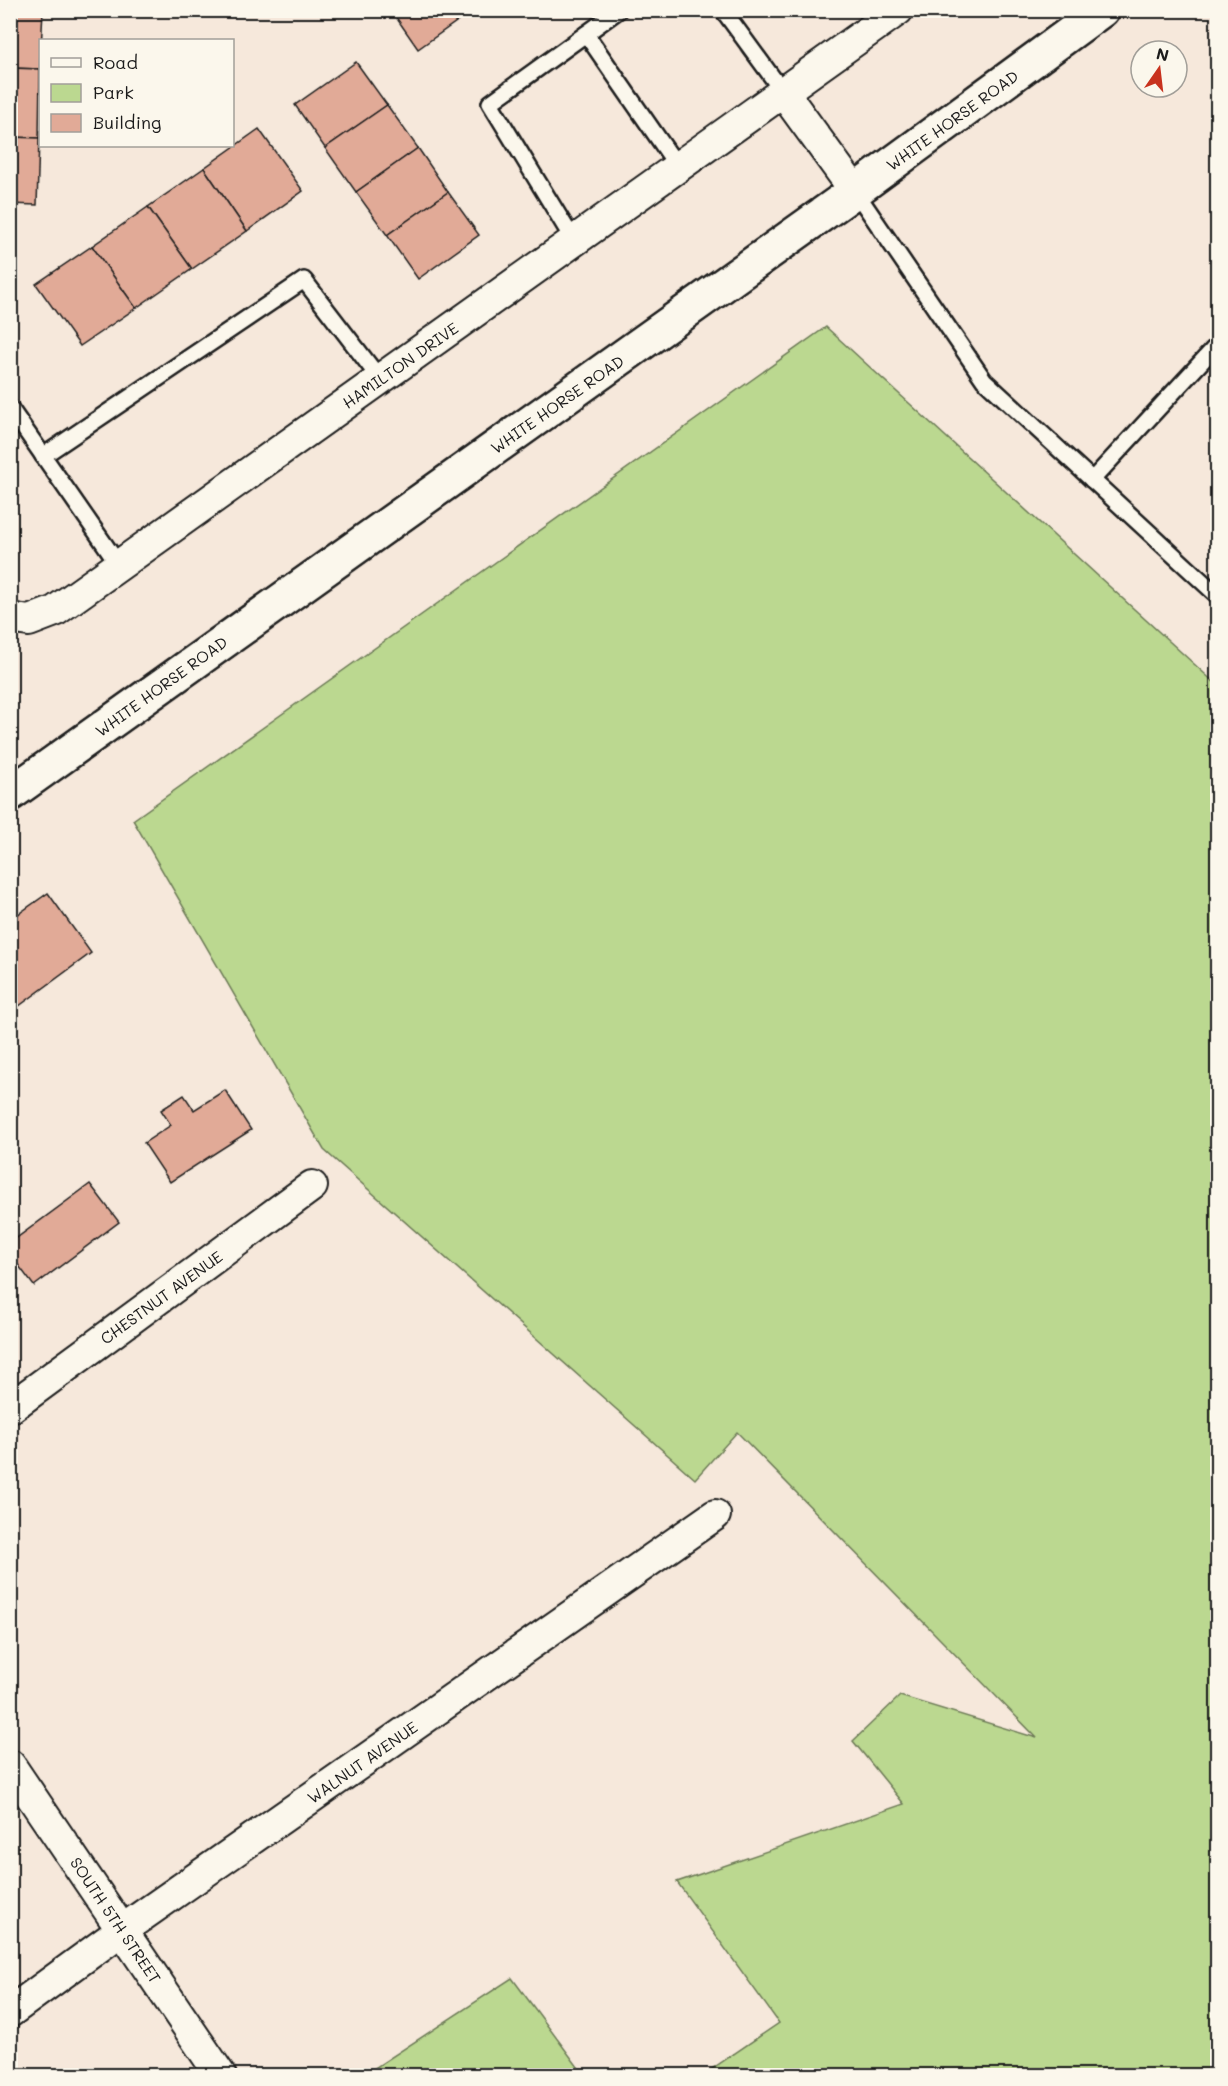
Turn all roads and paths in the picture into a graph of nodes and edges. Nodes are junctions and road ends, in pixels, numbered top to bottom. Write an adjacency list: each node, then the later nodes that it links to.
1 (620, 10): 5 (lane)
2 (723, 10): 6 (lane)
3 (898, 10): 6 (street, HAMILTON DRIVE)
4 (1102, 10): 8 (main road, WHITE HORSE ROAD)
5 (586, 34): 7 (lane); 9 (lane)
6 (783, 92): 7 (street, HAMILTON DRIVE); 8 (street)
7 (678, 167): 9 (street, HAMILTON DRIVE)
8 (855, 191): 14 (lane); 18 (main road, WHITE HORSE ROAD)
9 (574, 241): 11 (street, HAMILTON DRIVE)
10 (1218, 344): 14 (lane)
11 (380, 379): 13 (lane); 15 (street, HAMILTON DRIVE)
12 (10, 408): 13 (lane)
13 (44, 456): 15 (lane)
14 (1092, 480): 16 (lane)
15 (119, 565): 17 (street, HAMILTON DRIVE)
16 (1218, 596)
17 (10, 618)
18 (10, 794)
19 (312, 1186): 20 (street, CHESTNUT AVENUE)
20 (10, 1408)
21 (715, 1515): 23 (street, WALNUT AVENUE)
22 (10, 1765): 23 (street, SOUTH 5TH STREET)
23 (122, 1930): 24 (street, WALNUT AVENUE); 25 (street, SOUTH 5TH STREET)
24 (10, 2012)
25 (221, 2076)

